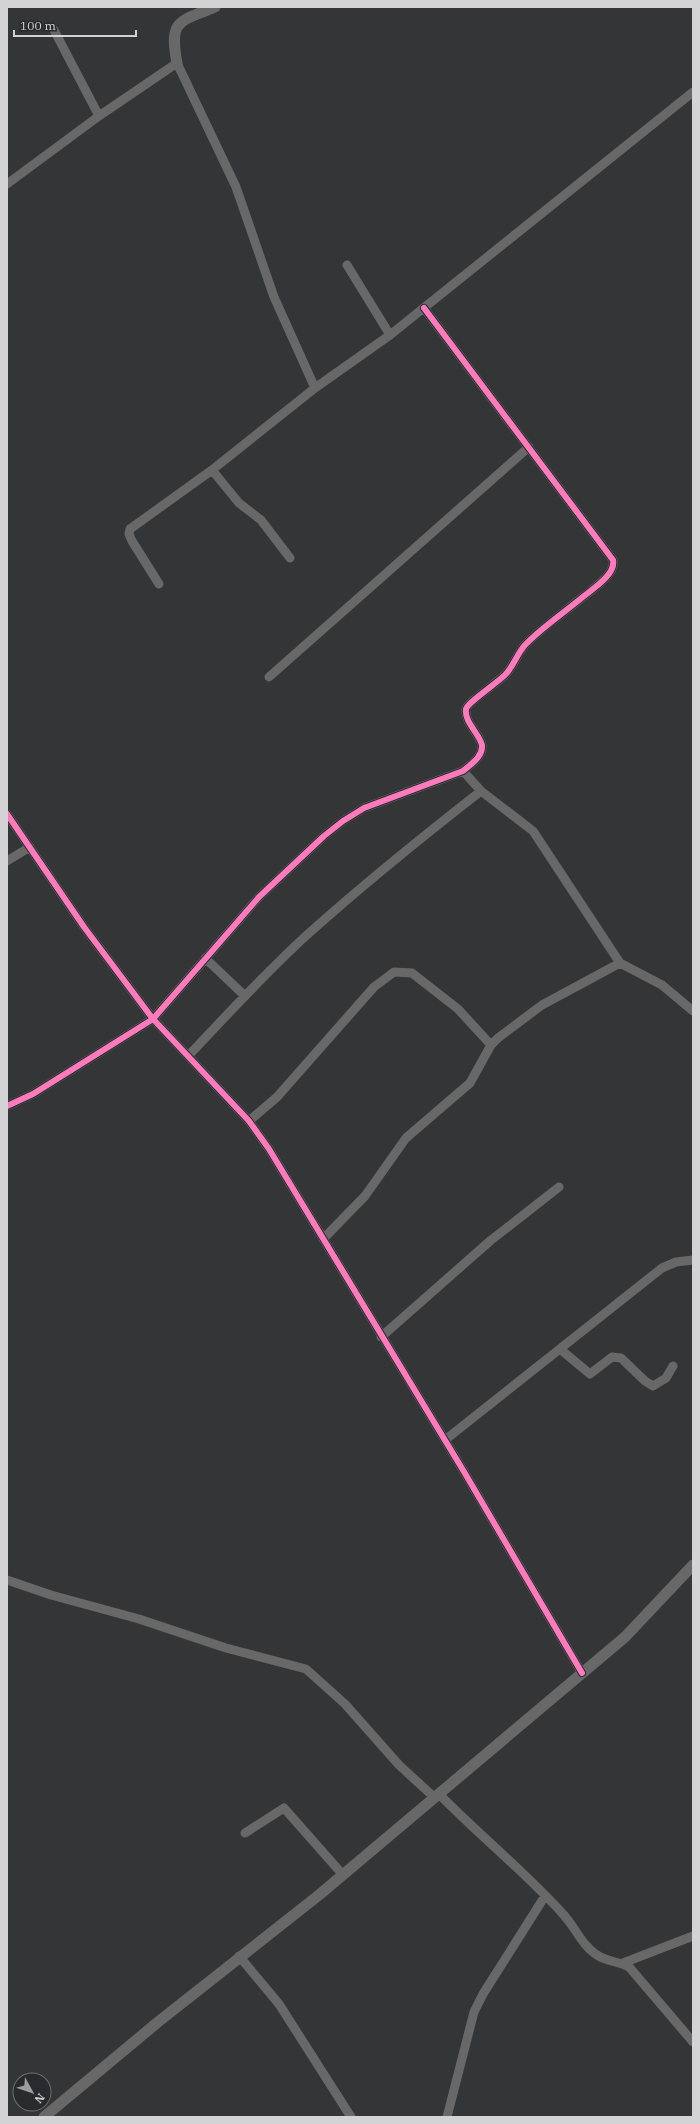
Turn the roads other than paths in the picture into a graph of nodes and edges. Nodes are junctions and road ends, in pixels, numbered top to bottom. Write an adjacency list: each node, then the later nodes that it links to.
1 (215, 7): 3 (street)
2 (54, 30): 5 (street)
3 (177, 63): 5 (street); 10 (street)
4 (693, 92): 8 (street)
5 (99, 116): 6 (street)
6 (7, 184)
7 (347, 265): 9 (street)
8 (424, 308): 9 (street); 11 (street)
9 (390, 335): 10 (street)
10 (315, 388): 12 (street)
11 (529, 447): 15 (street); 16 (street)
12 (212, 470): 13 (street); 14 (street)
13 (290, 558)
14 (158, 584)
15 (269, 677)
16 (462, 771): 17 (street); 21 (street)
17 (481, 791): 22 (street); 23 (street)
18 (7, 814): 19 (street)
19 (30, 847): 20 (street); 25 (street)
20 (7, 861)
21 (205, 958): 23 (street); 25 (street)
22 (620, 963): 24 (street); 26 (street)
23 (244, 996): 27 (street)
24 (693, 1011)
25 (153, 1019): 27 (street); 28 (street)
26 (491, 1045): 29 (street); 31 (street)
27 (189, 1055): 29 (street)
28 (7, 1106)
29 (249, 1121): 31 (street)
30 (559, 1187): 33 (street)
31 (323, 1239): 33 (street)
32 (693, 1260): 34 (street)
33 (381, 1337): 36 (street)
34 (560, 1349): 35 (street); 36 (street)
35 (673, 1366)
36 (445, 1440): 39 (street)
37 (693, 1565): 39 (street)
38 (7, 1580): 40 (street)
39 (582, 1673): 40 (street)
40 (437, 1796): 42 (street); 43 (street)
41 (245, 1833): 42 (street)
42 (343, 1875): 45 (street)
43 (546, 1896): 46 (street); 50 (street)
44 (693, 1936): 46 (street)
45 (239, 1956): 48 (street); 49 (street)
46 (623, 1963): 47 (street)
47 (693, 2042)
48 (44, 2117)
49 (351, 2117)
50 (447, 2117)

